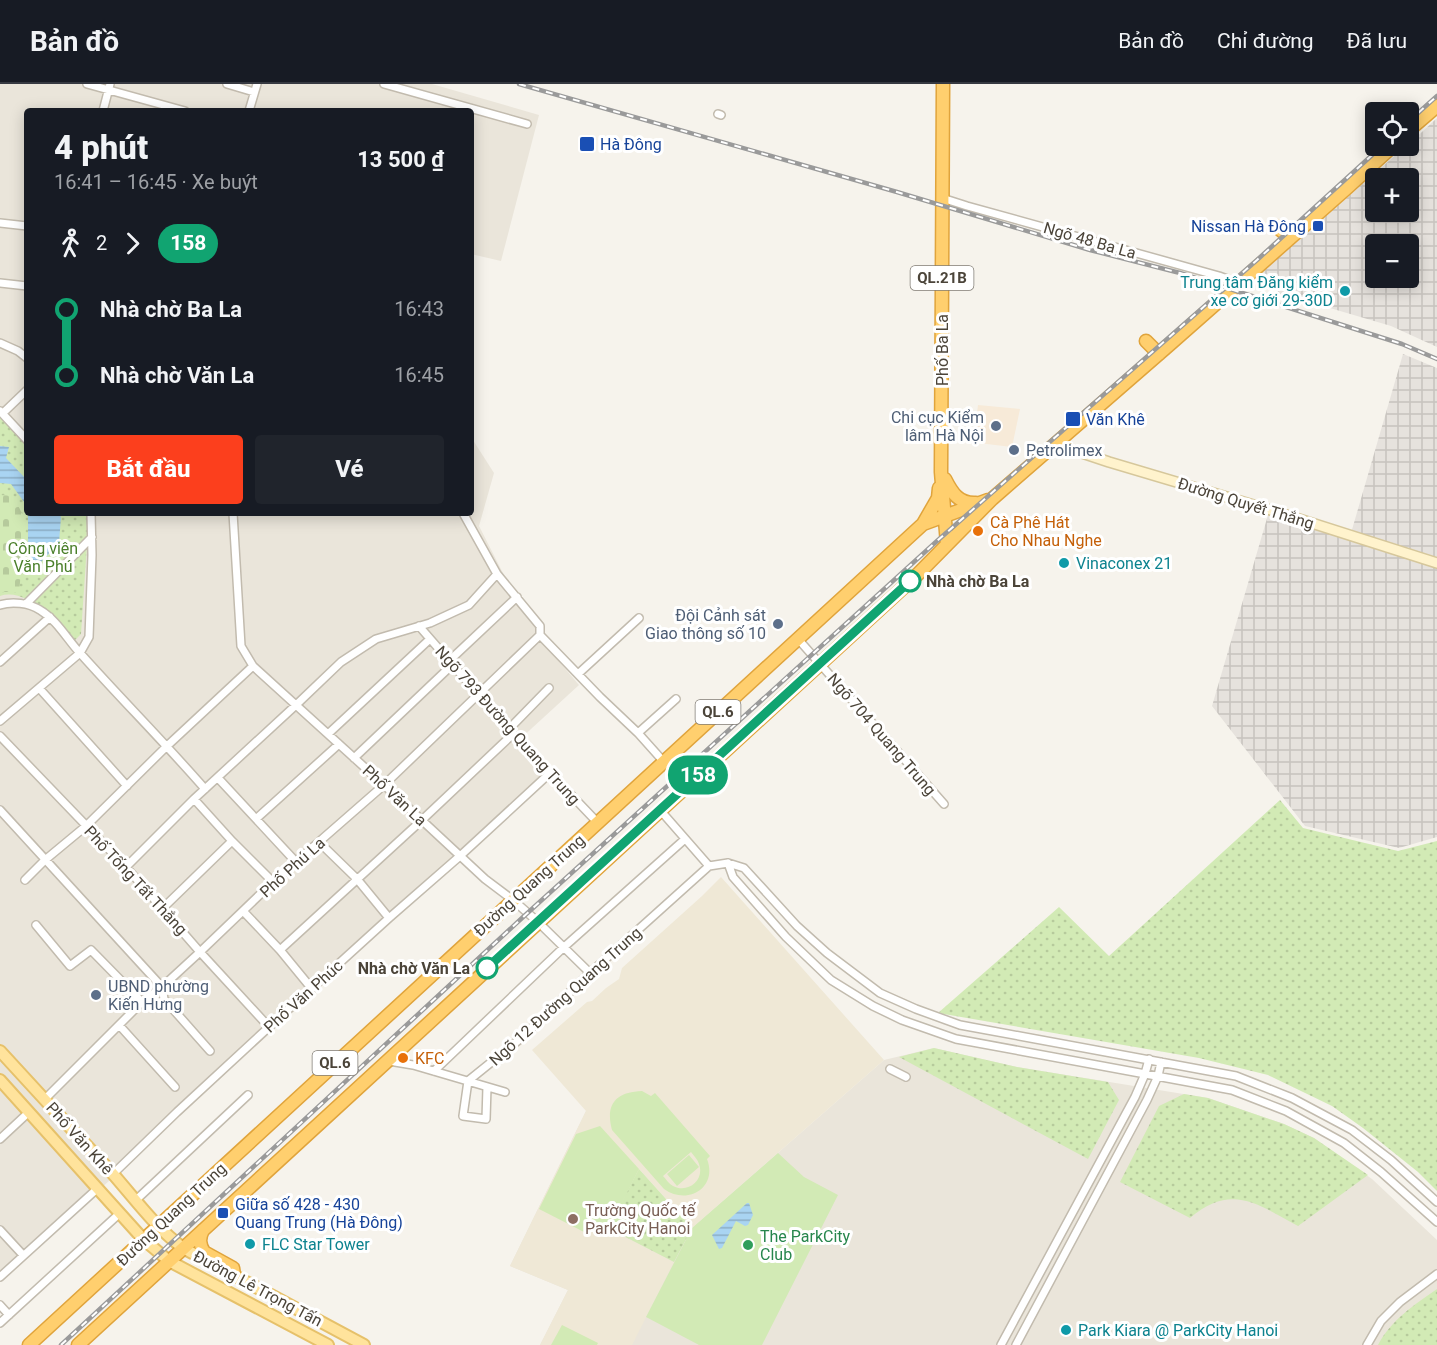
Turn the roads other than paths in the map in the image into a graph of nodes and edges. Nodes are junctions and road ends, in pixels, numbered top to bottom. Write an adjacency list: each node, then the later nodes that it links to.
1 (87, 84): 5 (street)
2 (226, 84): 6 (street)
3 (384, 84): 13 (street)
4 (943, 84): 18 (highway, Phố Ba La / QL.21B)
5 (109, 87): 7 (street); 9 (street)
6 (255, 88): 12 (street)
7 (155, 103): 10 (street); 11 (street)
8 (1437, 106): 15 (highway)
9 (104, 108)
10 (154, 108)
11 (174, 108)
12 (250, 108)
13 (470, 108)
14 (474, 109): 16 (street)
15 (1419, 122)
16 (527, 124)
17 (1382, 156): 22 (highway, Đường Quang Trung / QL.6)
18 (942, 198): 24 (street, Ngõ 48 Ba La); 36 (highway, Phố Ba La / QL.21B)
19 (0, 223): 20 (street)
20 (24, 226)
21 (1276, 226): 22 (highway)
22 (1290, 238): 24 (highway, Đường Quang Trung / QL.6)
23 (0, 283): 25 (street)
24 (1238, 283): 28 (highway, Đường Quang Trung / QL.6)
25 (24, 286)
26 (1146, 341): 28 (highway)
27 (0, 343): 29 (street)
28 (1159, 354): 33 (highway, Đường Quang Trung / QL.6)
29 (24, 356)
30 (24, 393): 31 (street)
31 (1, 412): 32 (street)
32 (24, 437)
33 (1055, 444): 35 (highway, Đường Quang Trung / QL.6); 45 (street, Đường Quyết Thắng)
34 (1025, 452): 35 (highway)
35 (1034, 462): 37 (highway, Đường Quang Trung / QL.6)
36 (941, 472): 37 (highway); 41 (highway, Phố Ba La / QL.21B); 42 (highway)
37 (992, 499): 41 (highway, Đường Quang Trung / QL.6); 44 (highway, Đường Quang Trung / QL.6)
38 (91, 516): 43 (street)
39 (233, 516): 60 (street, Phố Văn La)
40 (465, 516): 46 (street)
41 (945, 516): 42 (highway, Đường Quang Trung / QL.6); 44 (highway, Phố Ba La / QL.21B)
42 (923, 524): 55 (highway, Đường Quang Trung / QL.6)
43 (92, 537): 48 (street); 56 (street)
44 (947, 544): 59 (highway, Đường Quang Trung / QL.6)
45 (1437, 563)
46 (497, 574): 47 (street); 52 (street)
47 (517, 597): 53 (street); 58 (street)
48 (26, 604): 49 (street); 50 (street)
49 (0, 605)
50 (50, 616): 56 (street); 57 (street)
51 (639, 618): 61 (street)
52 (418, 626): 54 (street, Ngõ 793 Đường Quang Trung); 66 (street)
53 (540, 635): 61 (street); 64 (street, Phố Phú La)
54 (430, 639): 58 (street, Ngõ 793 Đường Quang Trung); 70 (street)
55 (798, 639): 59 (street, Ngõ 704 Quang Trung); 75 (highway, Đường Quang Trung / QL.6)
56 (80, 653): 62 (street); 73 (street)
57 (0, 662)
58 (450, 663): 64 (street, Ngõ 793 Đường Quang Trung); 74 (street)
59 (820, 663): 82 (street, Ngõ 704 Quang Trung); 84 (highway, Đường Quang Trung / QL.6)
60 (253, 666): 66 (street, Phố Văn La); 73 (street)
61 (578, 674): 69 (street)
62 (39, 688): 67 (street); 79 (street)
63 (549, 688): 68 (street)
64 (478, 695): 68 (street, Ngõ 793 Đường Quang Trung); 78 (street, Phố Phú La)
65 (676, 699): 69 (street)
66 (296, 705): 70 (street, Phố Văn La); 77 (street)
67 (0, 721)
68 (511, 732): 76 (street, Ngõ 793 Đường Quang Trung); 86 (street)
69 (638, 733): 75 (street)
70 (328, 734): 72 (street, Phố Văn La)
71 (0, 736): 88 (street, Phố Tống Tất Thắng)
72 (339, 744): 74 (street, Phố Văn La); 85 (street)
73 (167, 746): 79 (street); 80 (street)
74 (354, 758): 78 (street, Phố Văn La)
75 (664, 762): 87 (highway, Đường Quang Trung / QL.6)
76 (550, 773): 87 (street, Ngõ 793 Đường Quang Trung); 92 (street, Phố Văn Phúc)
77 (218, 778): 80 (street); 85 (street)
78 (384, 785): 86 (street, Phố Văn La); 91 (street, Phố Phú La)
79 (127, 786): 88 (street)
80 (205, 789): 81 (street)
81 (194, 799): 90 (street); 97 (street)
82 (944, 804)
83 (0, 810): 93 (street)
84 (660, 810): 89 (street); 105 (highway, Đường Quang Trung / QL.6)
85 (256, 819): 94 (street)
86 (422, 820): 92 (street, Phố Văn La); 98 (street)
87 (598, 823): 101 (highway, Đường Quang Trung / QL.6)
88 (86, 826): 93 (street); 97 (street, Phố Tống Tất Thắng)
89 (685, 839): 96 (street); 107 (street)
90 (232, 841): 100 (street); 102 (street)
91 (319, 842): 94 (street, Phố Phú La); 98 (street)
92 (460, 856): 101 (street, Phố Văn La); 104 (street, Phố Văn Phúc)
93 (45, 860): 99 (street); 111 (street)
94 (296, 862): 100 (street, Phố Phú La)
95 (728, 863): 96 (street); 118 (street); 123 (street)
96 (709, 866): 110 (street, Ngõ 12 Đường Quang Trung)
97 (126, 867): 102 (street, Phố Tống Tất Thắng)
98 (357, 879): 104 (street); 108 (street)
99 (24, 880)
100 (273, 882): 103 (street, Phố Phú La)
101 (513, 900): 105 (street, Phố Văn La); 141 (highway, Đường Quang Trung / QL.6)
102 (163, 908): 109 (street, Phố Tống Tất Thắng)
103 (243, 912): 108 (street); 109 (street, Phố Phú La)
104 (389, 918): 112 (street, Phố Văn Phúc)
105 (538, 922): 107 (street, Phố Văn La); 119 (highway, Đường Quang Trung / QL.6)
106 (36, 925): 113 (street)
107 (563, 948): 110 (street, Phố Văn La); 122 (street)
108 (280, 950): 112 (street)
109 (200, 952): 111 (street, Phố Phú La); 115 (street, Phố Tống Tất Thắng)
110 (590, 973): 127 (street, Ngõ 12 Đường Quang Trung)
111 (162, 987): 113 (street, Phố Phú La); 117 (street)
112 (312, 989): 115 (street, Phố Văn Phúc)
113 (142, 1002): 114 (street, Phố Phú La)
114 (119, 1025): 129 (street); 132 (street, Phố Phú La)
115 (269, 1027): 135 (street, Phố Văn Phúc)
116 (0, 1051): 132 (main road, Phố Văn Khê)
117 (210, 1051)
118 (1149, 1059): 120 (street); 123 (street)
119 (387, 1060): 122 (street); 142 (highway, Đường Quang Trung / QL.6)
120 (1161, 1062): 124 (street); 138 (street)
121 (890, 1069): 125 (street)
122 (434, 1071): 127 (street)
123 (1145, 1074): 124 (street); 159 (street)
124 (1158, 1076): 140 (street); 160 (street)
125 (906, 1077)
126 (0, 1080): 133 (main road, Phố Văn Khê)
127 (468, 1081): 128 (street); 128 (street)
128 (487, 1087): 130 (street)
129 (175, 1088)
130 (505, 1092)
131 (248, 1095): 137 (street)
132 (45, 1099): 135 (main road, Phố Văn Khê)
133 (29, 1112): 134 (street); 136 (main road, Phố Văn Khê)
134 (0, 1139)
135 (113, 1174): 137 (main road, Phố Văn Khê)
136 (98, 1188): 139 (main road, Phố Văn Khê); 146 (street)
137 (136, 1200): 141 (main road, Phố Văn Khê)
138 (1437, 1202)
139 (120, 1213): 144 (main road, Phố Văn Khê); 153 (street)
140 (1437, 1222)
141 (155, 1223): 144 (highway, Đường Quang Trung / QL.6); 145 (main road, Đường Lê Trọng Tấn)
142 (204, 1228): 145 (highway, Đường Quang Trung / QL.6); 150 (highway)
143 (0, 1230): 146 (street)
144 (140, 1236): 147 (main road, Đường Lê Trọng Tấn); 155 (highway, Đường Quang Trung / QL.6)
145 (188, 1250): 147 (highway, Đường Quang Trung / QL.6); 148 (main road); 150 (main road, Đường Lê Trọng Tấn)
146 (23, 1255): 151 (street)
147 (169, 1261): 148 (main road, Đường Lê Trọng Tấn); 156 (highway, Đường Quang Trung / QL.6)
148 (183, 1268): 157 (main road, Đường Lê Trọng Tấn)
149 (1437, 1274): 161 (street)
150 (234, 1275): 158 (main road, Đường Lê Trọng Tấn)
151 (0, 1277)
152 (0, 1305): 153 (street)
153 (9, 1315): 154 (street)
154 (0, 1323)
155 (29, 1345)
156 (78, 1345)
157 (328, 1345)
158 (364, 1345)
159 (1001, 1345)
160 (1016, 1345)
161 (1367, 1345)

